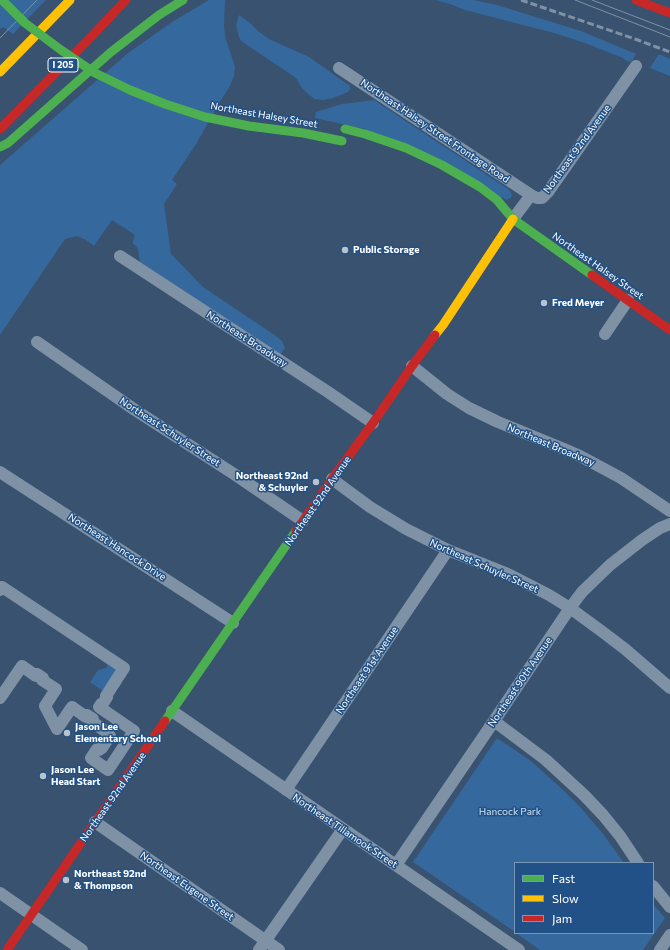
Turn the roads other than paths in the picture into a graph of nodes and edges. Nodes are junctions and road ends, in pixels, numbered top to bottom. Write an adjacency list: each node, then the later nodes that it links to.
1 (2, 0): 16 (main road, Northeast Halsey Street, bridge)
2 (70, 0): 13 (main road)
3 (126, 0): 15 (main road, I 205)
4 (183, 0): 17 (main road)
5 (640, 2): 6 (main road)
6 (670, 13)
7 (39, 18): 8 (main road)
8 (56, 31)
9 (74, 44): 10 (main road)
10 (107, 65)
11 (636, 66): 18 (street, Northeast 92nd Avenue)
12 (339, 68): 18 (street, Northeast Halsey Street Frontage Road)
13 (0, 72)
14 (342, 128): 20 (main road, Northeast Halsey Street)
15 (0, 129)
16 (345, 142)
17 (0, 147)
18 (531, 195): 20 (street, Northeast 92nd Avenue)
19 (496, 212): 20 (main road, Northeast Halsey Street)
20 (513, 219): 22 (main road, Northeast Halsey Street); 26 (main road, Northeast 92nd Avenue)
21 (120, 256): 27 (street, Northeast Broadway)
22 (628, 300): 23 (main road, Northeast Halsey Street); 24 (street)
23 (670, 330)
24 (605, 334)
25 (37, 342): 31 (street, Northeast Schuyler Street)
26 (412, 366): 27 (main road, Northeast 92nd Avenue); 30 (street, Northeast Broadway)
27 (373, 423): 29 (main road, Northeast 92nd Avenue)
28 (0, 472): 36 (street, Northeast Hancock Drive)
29 (332, 480): 31 (main road, Northeast 92nd Avenue); 33 (street, Northeast Schuyler Street)
30 (670, 512)
31 (303, 521): 36 (main road, Northeast 92nd Avenue)
32 (670, 524): 35 (street, Northeast 90th Avenue)
33 (448, 550): 35 (street, Northeast Schuyler Street); 41 (street, Northeast 91st Avenue)
34 (0, 590): 38 (street)
35 (570, 608): 37 (street, Northeast Schuyler Street); 40 (street, Northeast 90th Avenue)
36 (234, 623): 39 (main road, Northeast 92nd Avenue)
37 (670, 688)
38 (0, 698)
39 (172, 712): 41 (street, Northeast Tillamook Street); 42 (main road, Northeast 92nd Avenue)
40 (494, 721): 44 (street); 45 (street, Northeast 90th Avenue)
41 (286, 790): 43 (street, Northeast Tillamook Street)
42 (95, 822): 49 (main road, Northeast 92nd Avenue); 51 (street, Northeast Eugene Street)
43 (343, 829): 45 (street, Northeast Tillamook Street); 51 (street)
44 (637, 862)
45 (396, 865): 55 (street, Northeast Tillamook Street)
46 (654, 887): 48 (street)
47 (0, 893): 49 (street)
48 (670, 907)
49 (31, 915): 52 (main road, Northeast 92nd Avenue); 53 (street)
50 (670, 935): 56 (street)
51 (262, 945): 54 (street, Northeast Eugene Street)
52 (7, 950)
53 (82, 950)
54 (279, 950)
55 (519, 950)
56 (660, 950)

